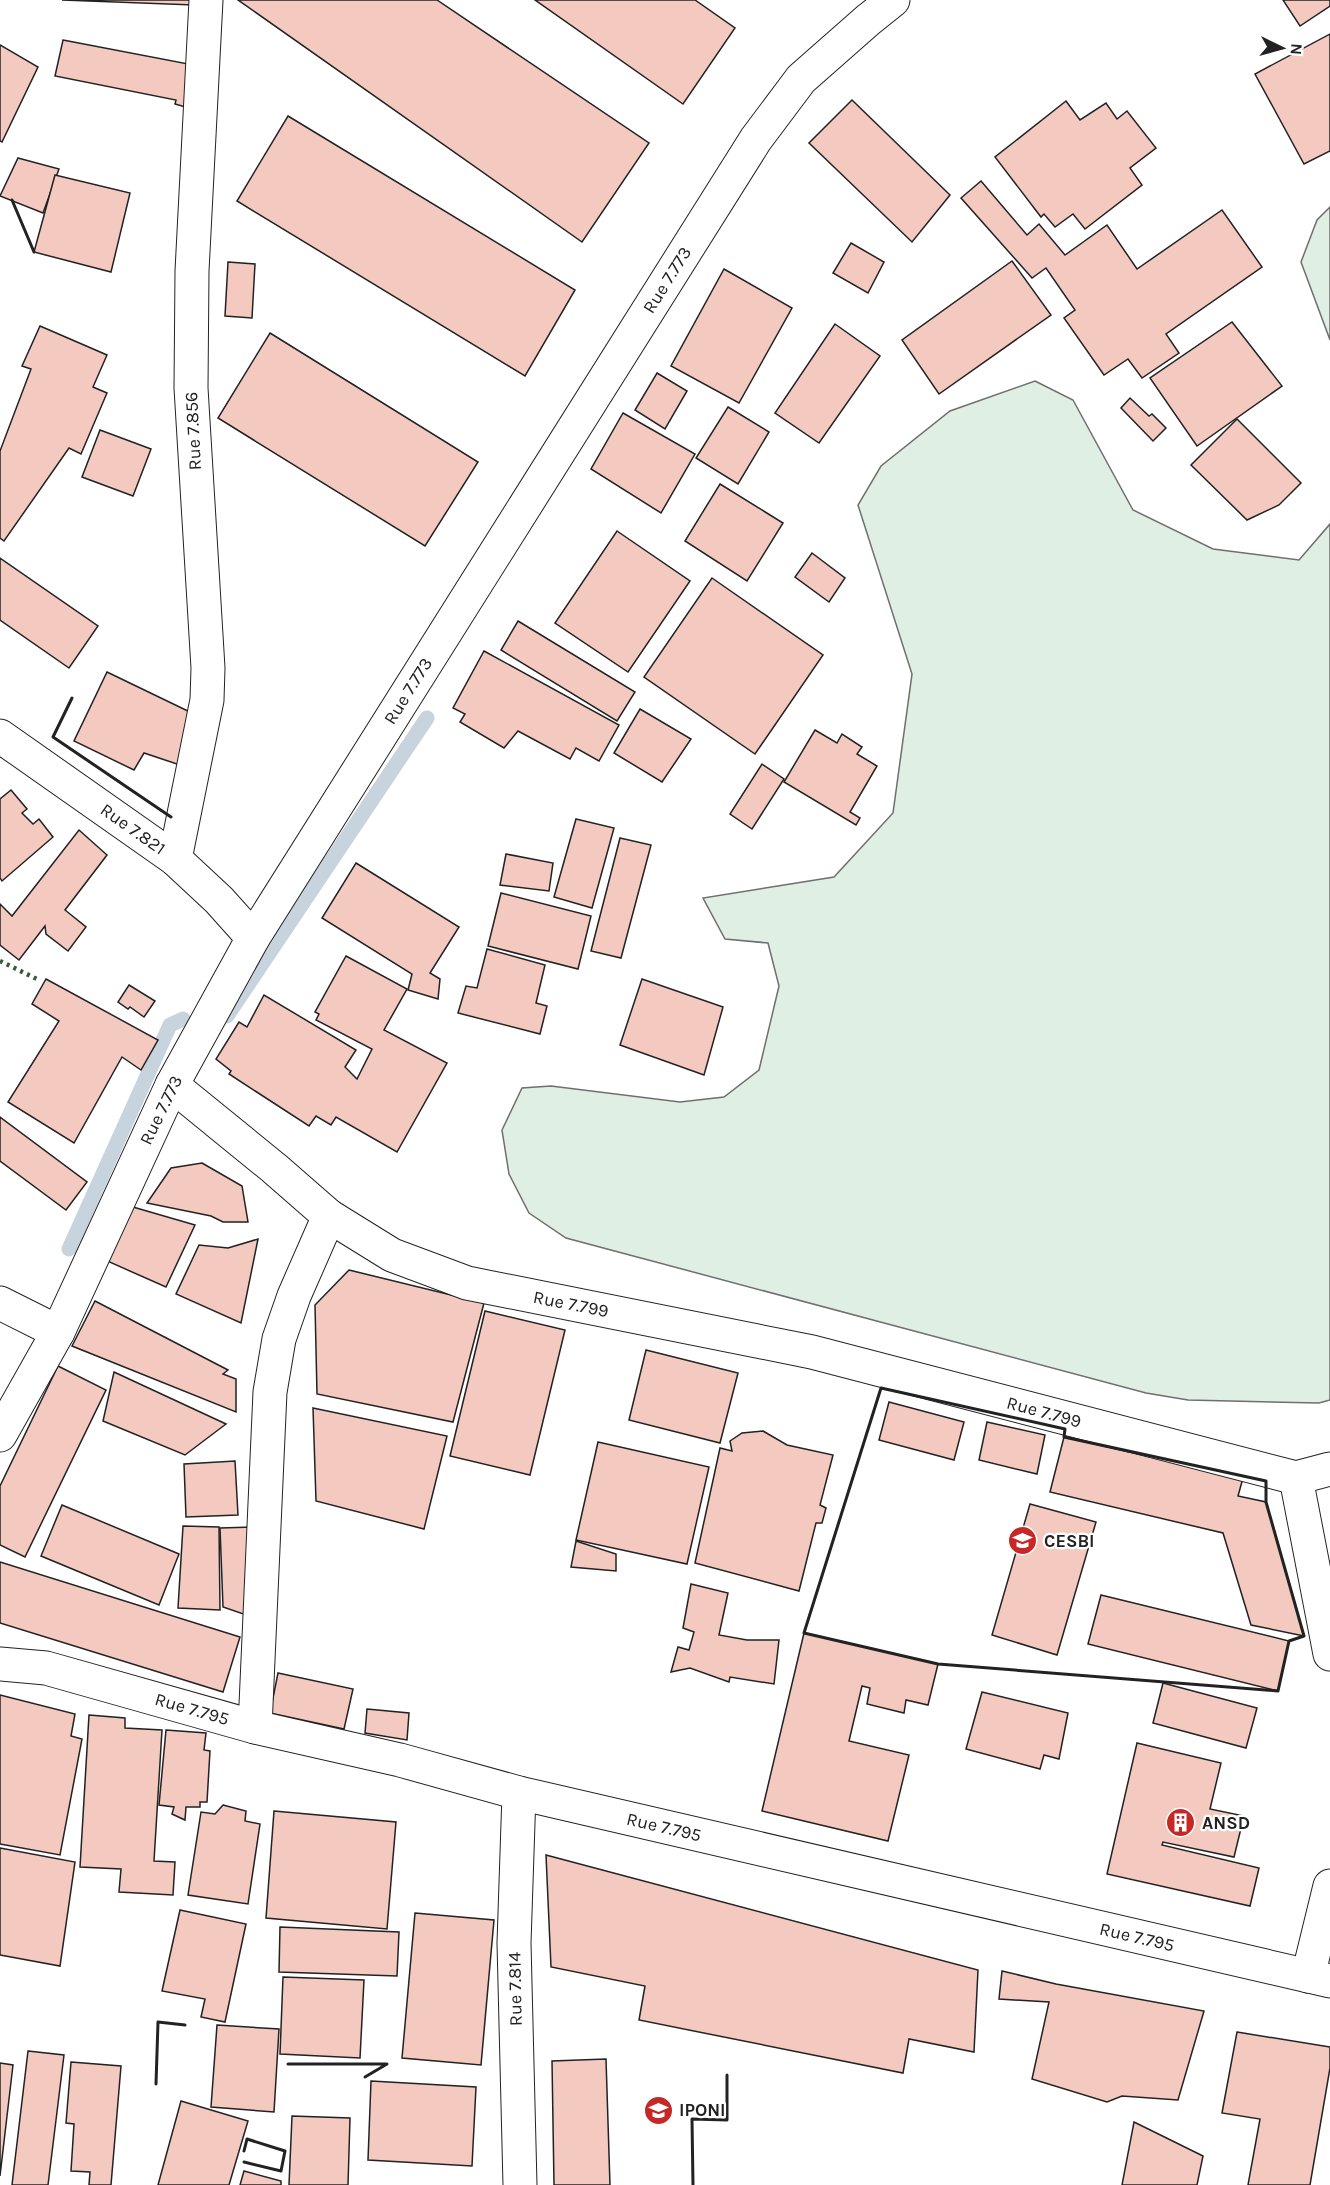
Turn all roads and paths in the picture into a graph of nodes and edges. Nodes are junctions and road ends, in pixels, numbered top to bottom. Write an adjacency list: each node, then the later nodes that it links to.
1 (206, 0): 4 (street, Rue 7.856)
2 (893, 0): 5 (street, Rue 7.773)
3 (0, 736): 4 (street, Rue 7.821)
4 (175, 859): 5 (street, Rue 7.821)
5 (253, 938): 6 (street, Rue 7.773)
6 (172, 1084): 7 (street, Rue 7.799); 9 (street, Rue 7.773)
7 (329, 1216): 12 (street, Rue 7.799); 15 (street)
8 (0, 1303): 9 (street)
9 (58, 1332): 10 (street, Rue 7.773)
10 (0, 1435)
11 (1330, 1468): 12 (street)
12 (1296, 1478): 13 (street)
13 (1330, 1654)
14 (0, 1664): 15 (street, Rue 7.795)
15 (255, 1726): 16 (street, Rue 7.795)
16 (519, 1793): 18 (street, Rue 7.795); 19 (street, Rue 7.814)
17 (1330, 1886): 18 (street)
18 (1319, 1979)
19 (520, 2185)

